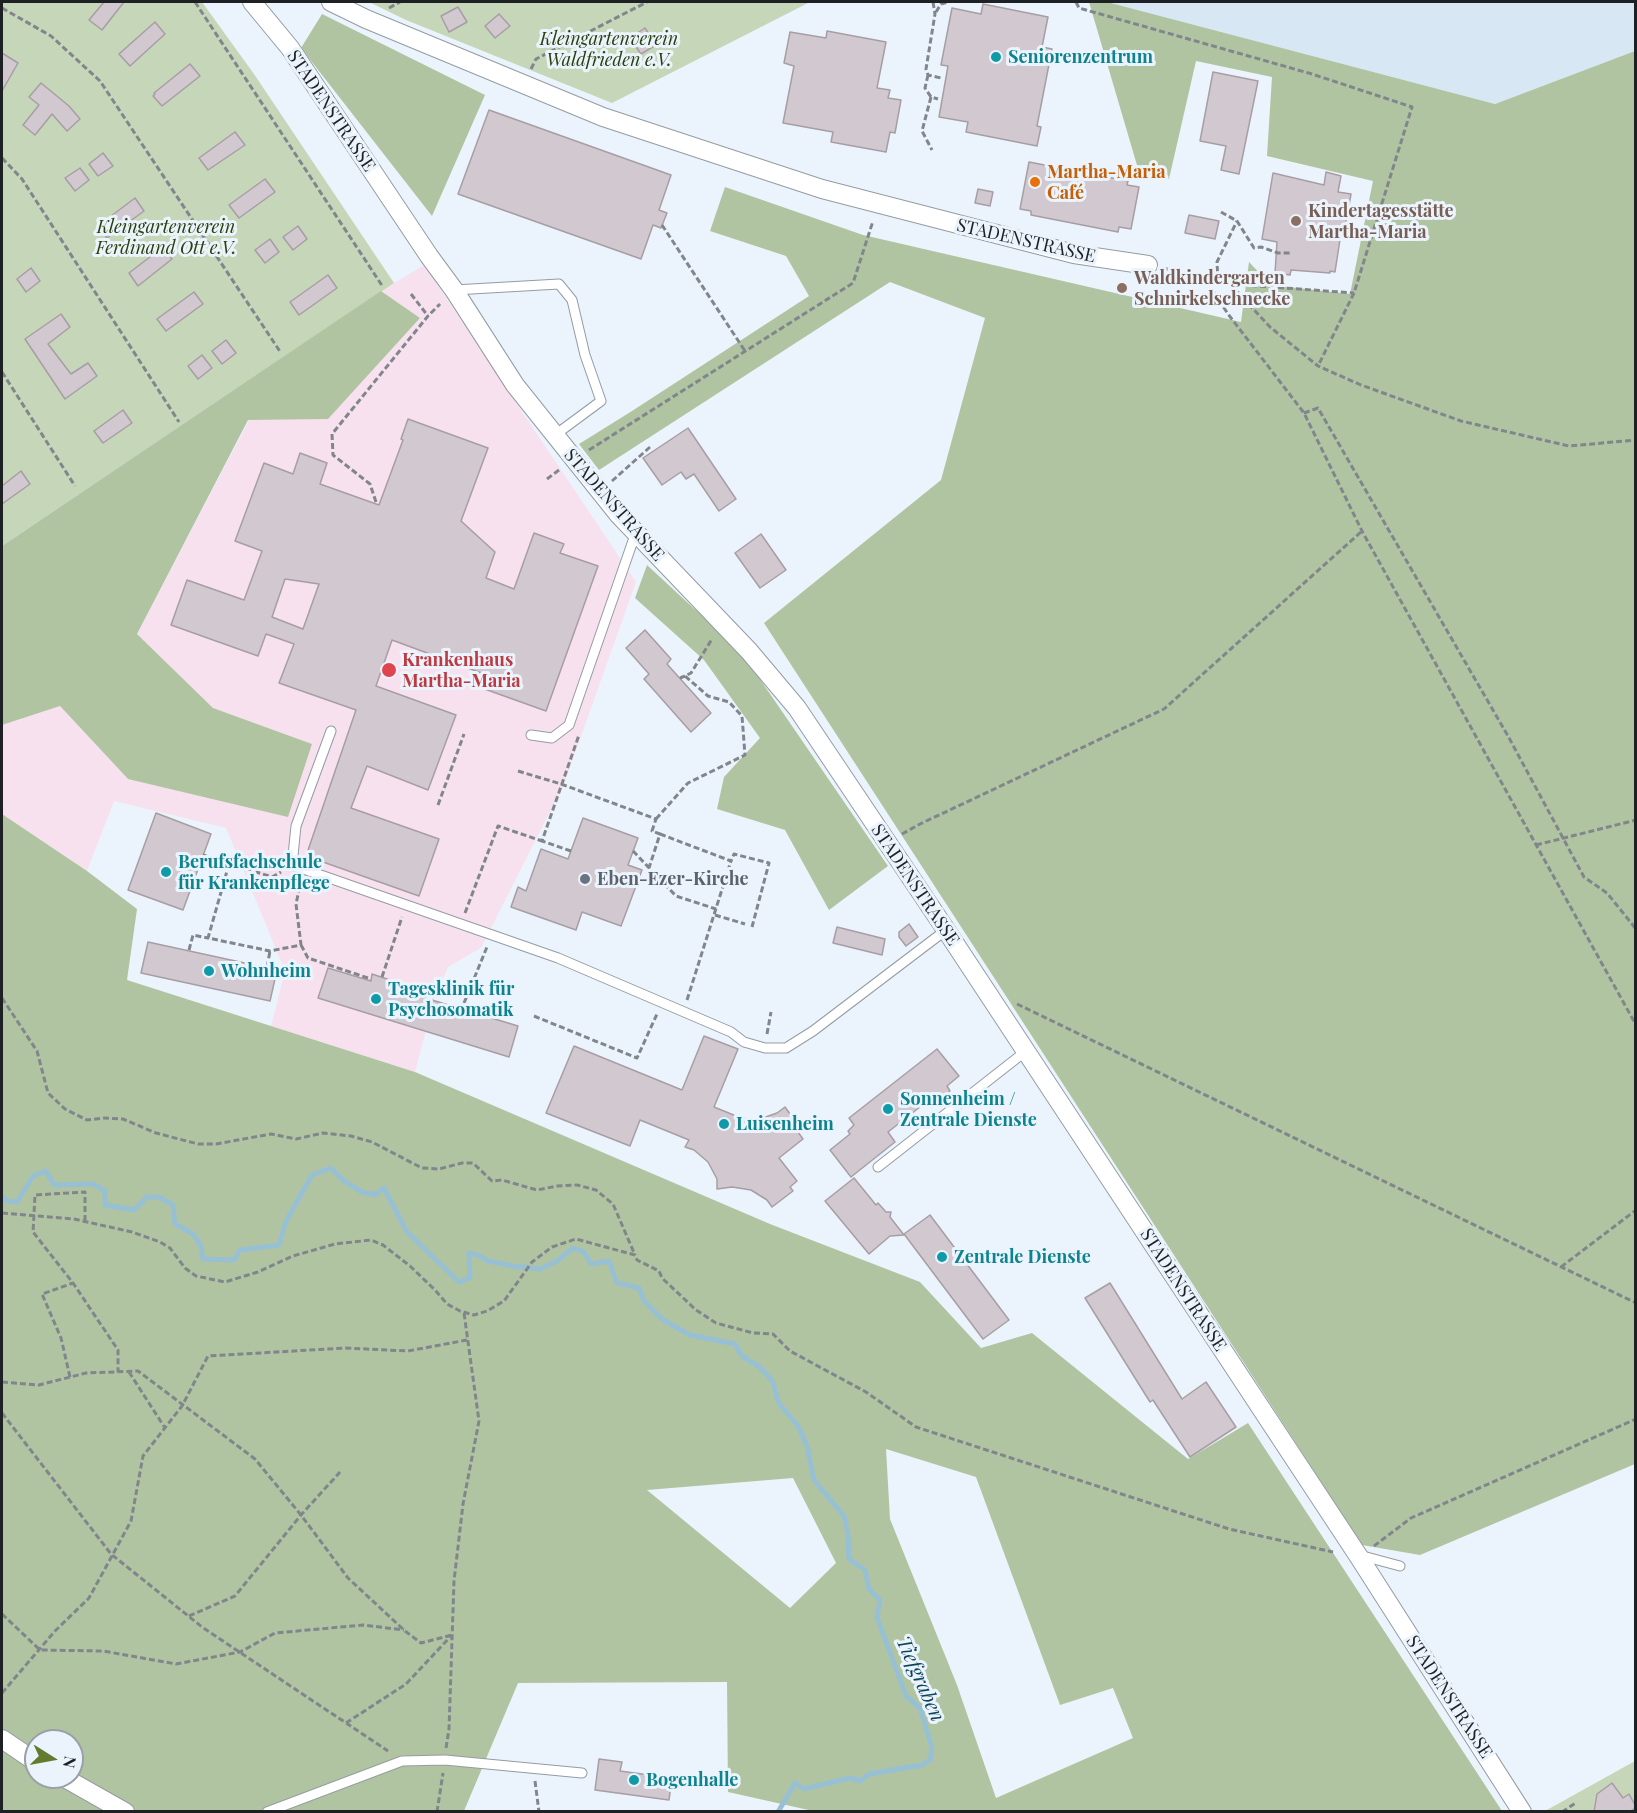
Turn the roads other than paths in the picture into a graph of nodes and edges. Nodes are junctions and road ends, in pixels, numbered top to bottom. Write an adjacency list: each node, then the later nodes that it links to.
1 (252, 2): 4 (street, STADENSTRASSE)
2 (331, 2): 3 (street, STADENSTRASSE)
3 (1148, 265)
4 (454, 290): 5 (street, STADENSTRASSE); 5 (lane)
5 (555, 435): 6 (street, STADENSTRASSE)
6 (636, 532): 8 (lane); 9 (street, STADENSTRASSE)
7 (331, 731): 9 (lane)
8 (531, 735)
9 (946, 930): 10 (street, STADENSTRASSE)
10 (1026, 1051): 11 (lane); 12 (street, STADENSTRASSE)
11 (878, 1167)
12 (1359, 1556): 13 (lane); 20 (street, STADENSTRASSE)
13 (1400, 1566)
14 (2, 1739): 15 (street)
15 (24, 1754)
16 (582, 1773): 19 (lane)
17 (84, 1789): 18 (street)
18 (125, 1812)
19 (267, 1812)
20 (1522, 1812)

